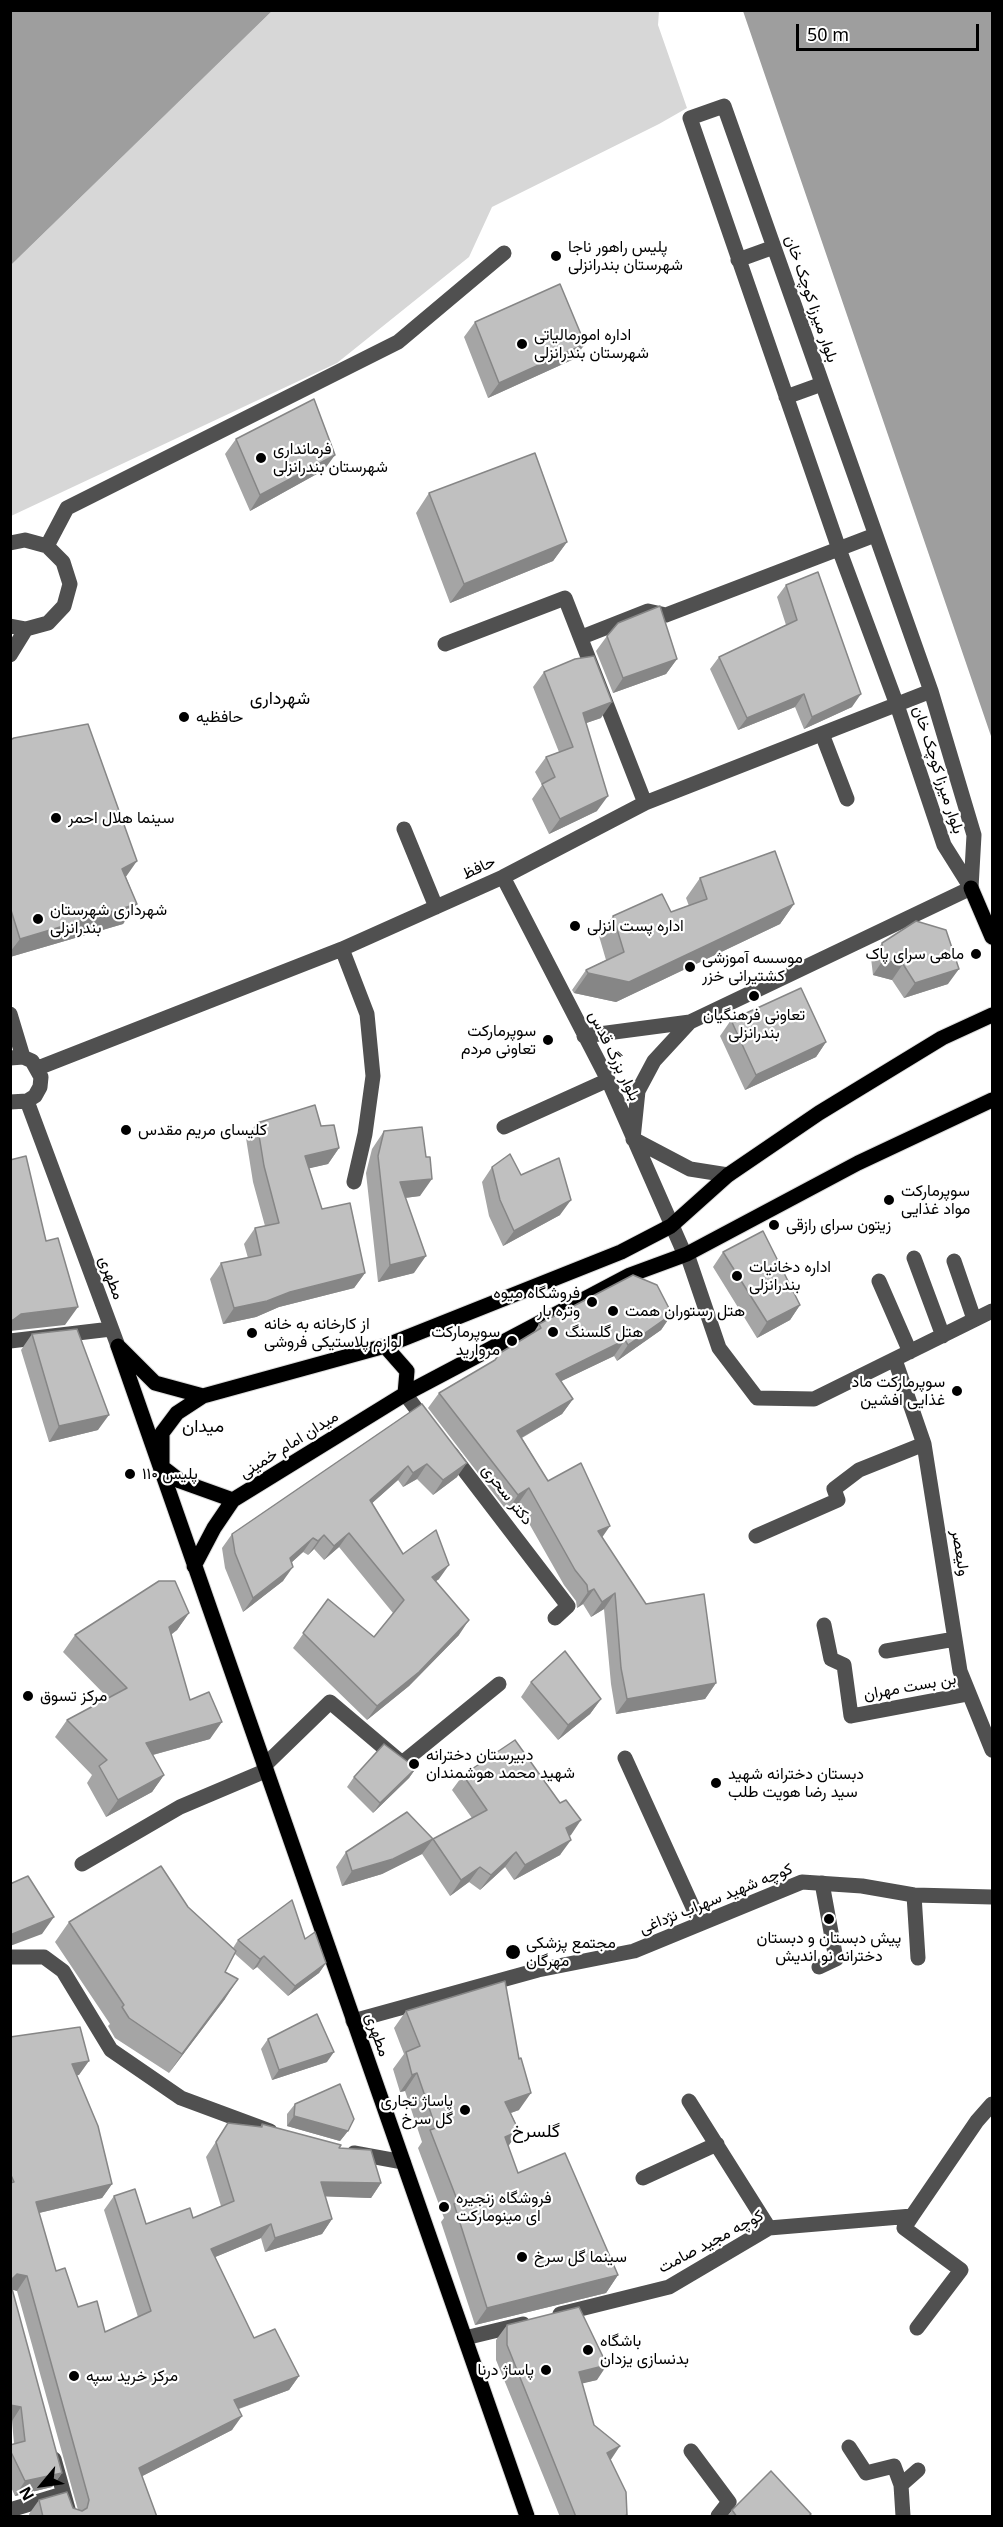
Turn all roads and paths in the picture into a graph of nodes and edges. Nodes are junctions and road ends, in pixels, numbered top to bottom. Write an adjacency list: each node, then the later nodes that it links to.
1 (774, 247): 3 (street); 3 (street, بلوار میرزا کوچک خان); 4 (street, بلوار میرزا کوچک خان)
2 (504, 253): 8 (street)
3 (738, 260): 5 (street, بلوار میرزا کوچک خان)
4 (822, 384): 5 (street); 6 (street, بلوار میرزا کوچک خان)
5 (786, 397): 9 (street, بلوار میرزا کوچک خان)
6 (875, 536): 9 (street); 14 (street, بلوار میرزا کوچک خان)
7 (10, 543): 8 (street)
8 (47, 546): 10 (street)
9 (839, 549): 11 (street); 15 (street, بلوار میرزا کوچک خان)
10 (18, 628): 13 (street)
11 (582, 637): 12 (street); 18 (street)
12 (445, 644)
13 (10, 655)
14 (931, 691): 15 (street, حافظ); 21 (street, بلوار میرزا کوچک خان)
15 (897, 705): 16 (street, حافظ); 21 (street, بلوار میرزا کوچک خان)
16 (822, 734): 17 (street); 18 (street, حافظ)
17 (847, 799)
18 (645, 803): 20 (street, حافظ)
19 (404, 829): 22 (street)
20 (502, 877): 22 (street, حافظ); 28 (street, بلوار بزرگ قدس)
21 (971, 888): 23 (main road); 27 (street)
22 (436, 907): 24 (street, حافظ)
23 (993, 937)
24 (342, 949): 30 (street, حافظ); 38 (street)
25 (10, 1014): 29 (street)
26 (993, 1015): 37 (main road)
27 (690, 1022): 28 (street); 36 (street)
28 (584, 1036): 31 (street, بلوار بزرگ قدس)
29 (17, 1058): 30 (street)
30 (38, 1068): 32 (street)
31 (608, 1080): 35 (street); 36 (street, بلوار بزرگ قدس)
32 (27, 1101): 33 (street); 46 (street, مطهری)
33 (10, 1102)
34 (987, 1102): 40 (main road, میدان امام خمینی)
35 (504, 1127)
36 (633, 1139): 37 (street); 39 (street, بلوار بزرگ قدس)
37 (728, 1175): 39 (main road)
38 (354, 1182)
39 (671, 1226): 40 (street, بلوار بزرگ قدس); 50 (main road)
40 (686, 1255): 52 (street, بلوار بزرگ قدس); 53 (main road, میدان امام خمینی)
41 (914, 1258): 47 (street)
42 (954, 1261): 45 (street)
43 (879, 1281): 51 (street)
44 (993, 1311): 45 (street)
45 (974, 1319): 47 (street)
46 (111, 1329): 48 (street); 49 (street, مطهری)
47 (943, 1336): 51 (street)
48 (10, 1341)
49 (118, 1346): 54 (main road); 56 (main road, مطهری)
50 (385, 1346): 53 (main road); 54 (main road)
51 (910, 1352): 52 (street)
52 (895, 1360): 55 (street, ولیعصر)
53 (405, 1394): 57 (main road, میدان امام خمینی); 60 (street, دکتر سحری)
54 (203, 1396): 56 (main road)
55 (924, 1444): 58 (street); 62 (street, ولیعصر)
56 (162, 1467): 57 (main road, میدان امام خمینی); 59 (main road, مطهری)
57 (233, 1500): 59 (main road)
58 (756, 1536)
59 (194, 1566): 68 (main road, مطهری)
60 (555, 1618)
61 (824, 1625): 65 (street, بن بست مهران)
62 (955, 1640): 63 (street); 65 (street, ولیعصر)
63 (886, 1651)
64 (499, 1684): 68 (street)
65 (969, 1694): 66 (street, ولیعصر)
66 (993, 1750)
67 (625, 1758): 73 (street)
68 (265, 1768): 69 (street); 77 (main road, مطهری)
69 (82, 1864)
70 (822, 1883): 71 (street, کوچه شهید سهراب نژداغی); 73 (street, کوچه شهید سهراب نژداغی); 76 (street)
71 (914, 1895): 72 (street, کوچه شهید سهراب نژداغی); 75 (street)
72 (993, 1897)
73 (700, 1923): 77 (street, کوچه شهید سهراب نژداغی)
74 (10, 1957): 80 (street)
75 (918, 1958)
76 (819, 1967)
77 (353, 2021): 83 (main road, مطهری)
78 (689, 2101): 81 (street)
79 (993, 2104): 85 (street)
80 (288, 2136)
81 (717, 2144): 84 (street); 86 (street)
82 (339, 2151): 83 (street)
83 (403, 2162): 88 (main road, مطهری)
84 (643, 2178)
85 (912, 2216): 86 (street, کوچه مجید صامت); 87 (street)
86 (770, 2228): 88 (street, کوچه مجید صامت)
87 (917, 2328)
88 (465, 2338): 97 (main road, مطهری)
89 (849, 2447): 93 (street)
90 (51, 2448): 94 (street)
91 (691, 2451): 98 (street)
92 (918, 2470): 93 (street)
93 (901, 2485): 99 (street)
94 (63, 2494): 95 (street); 96 (street)
95 (10, 2510)
96 (70, 2517)
97 (527, 2517)
98 (718, 2517)
99 (903, 2517)

